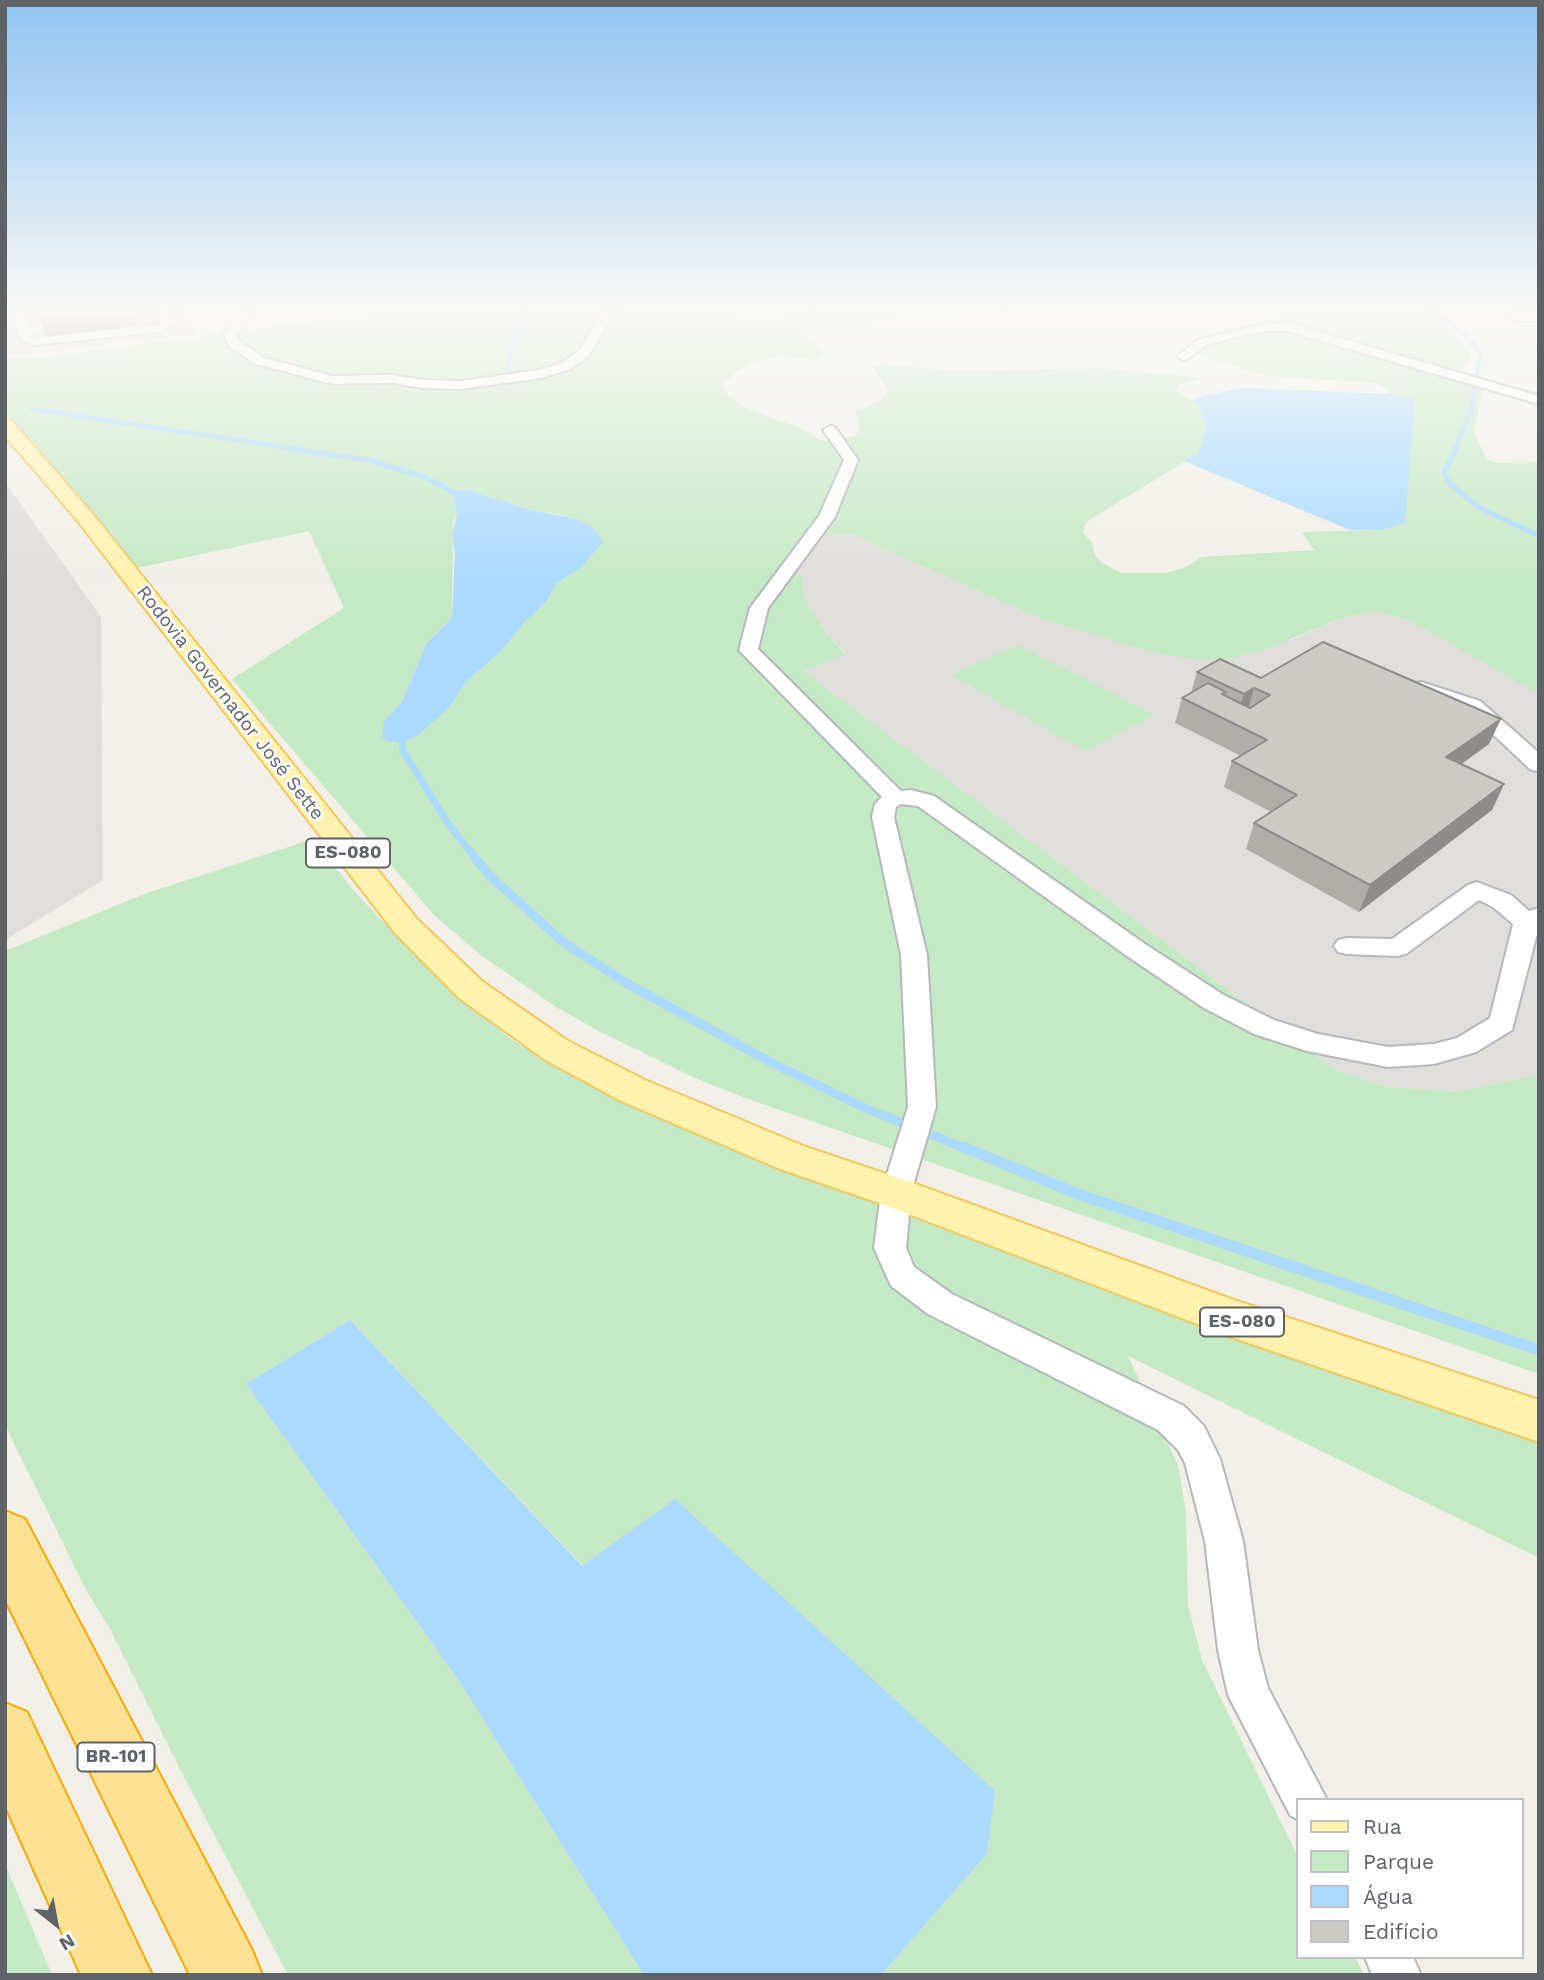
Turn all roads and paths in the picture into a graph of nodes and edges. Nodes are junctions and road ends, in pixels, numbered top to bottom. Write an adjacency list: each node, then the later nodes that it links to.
1 (5, 424): 9 (main road, Rodovia Governador José Sette / ES-080)
2 (830, 430): 5 (lane)
3 (1401, 682): 4 (street)
4 (1539, 765)
5 (896, 798): 6 (street); 8 (street)
6 (1532, 919): 7 (street)
7 (1347, 946)
8 (915, 1130): 9 (lane)
9 (896, 1193): 10 (main road, Rodovia Governador José Sette / ES-080); 13 (street)
10 (1539, 1421)
11 (5, 1539): 16 (highway, BR-101)
12 (5, 1734): 15 (highway)
13 (1304, 1798)
14 (1389, 1959): 17 (street)
15 (117, 1975)
16 (228, 1975)
17 (1397, 1975)

